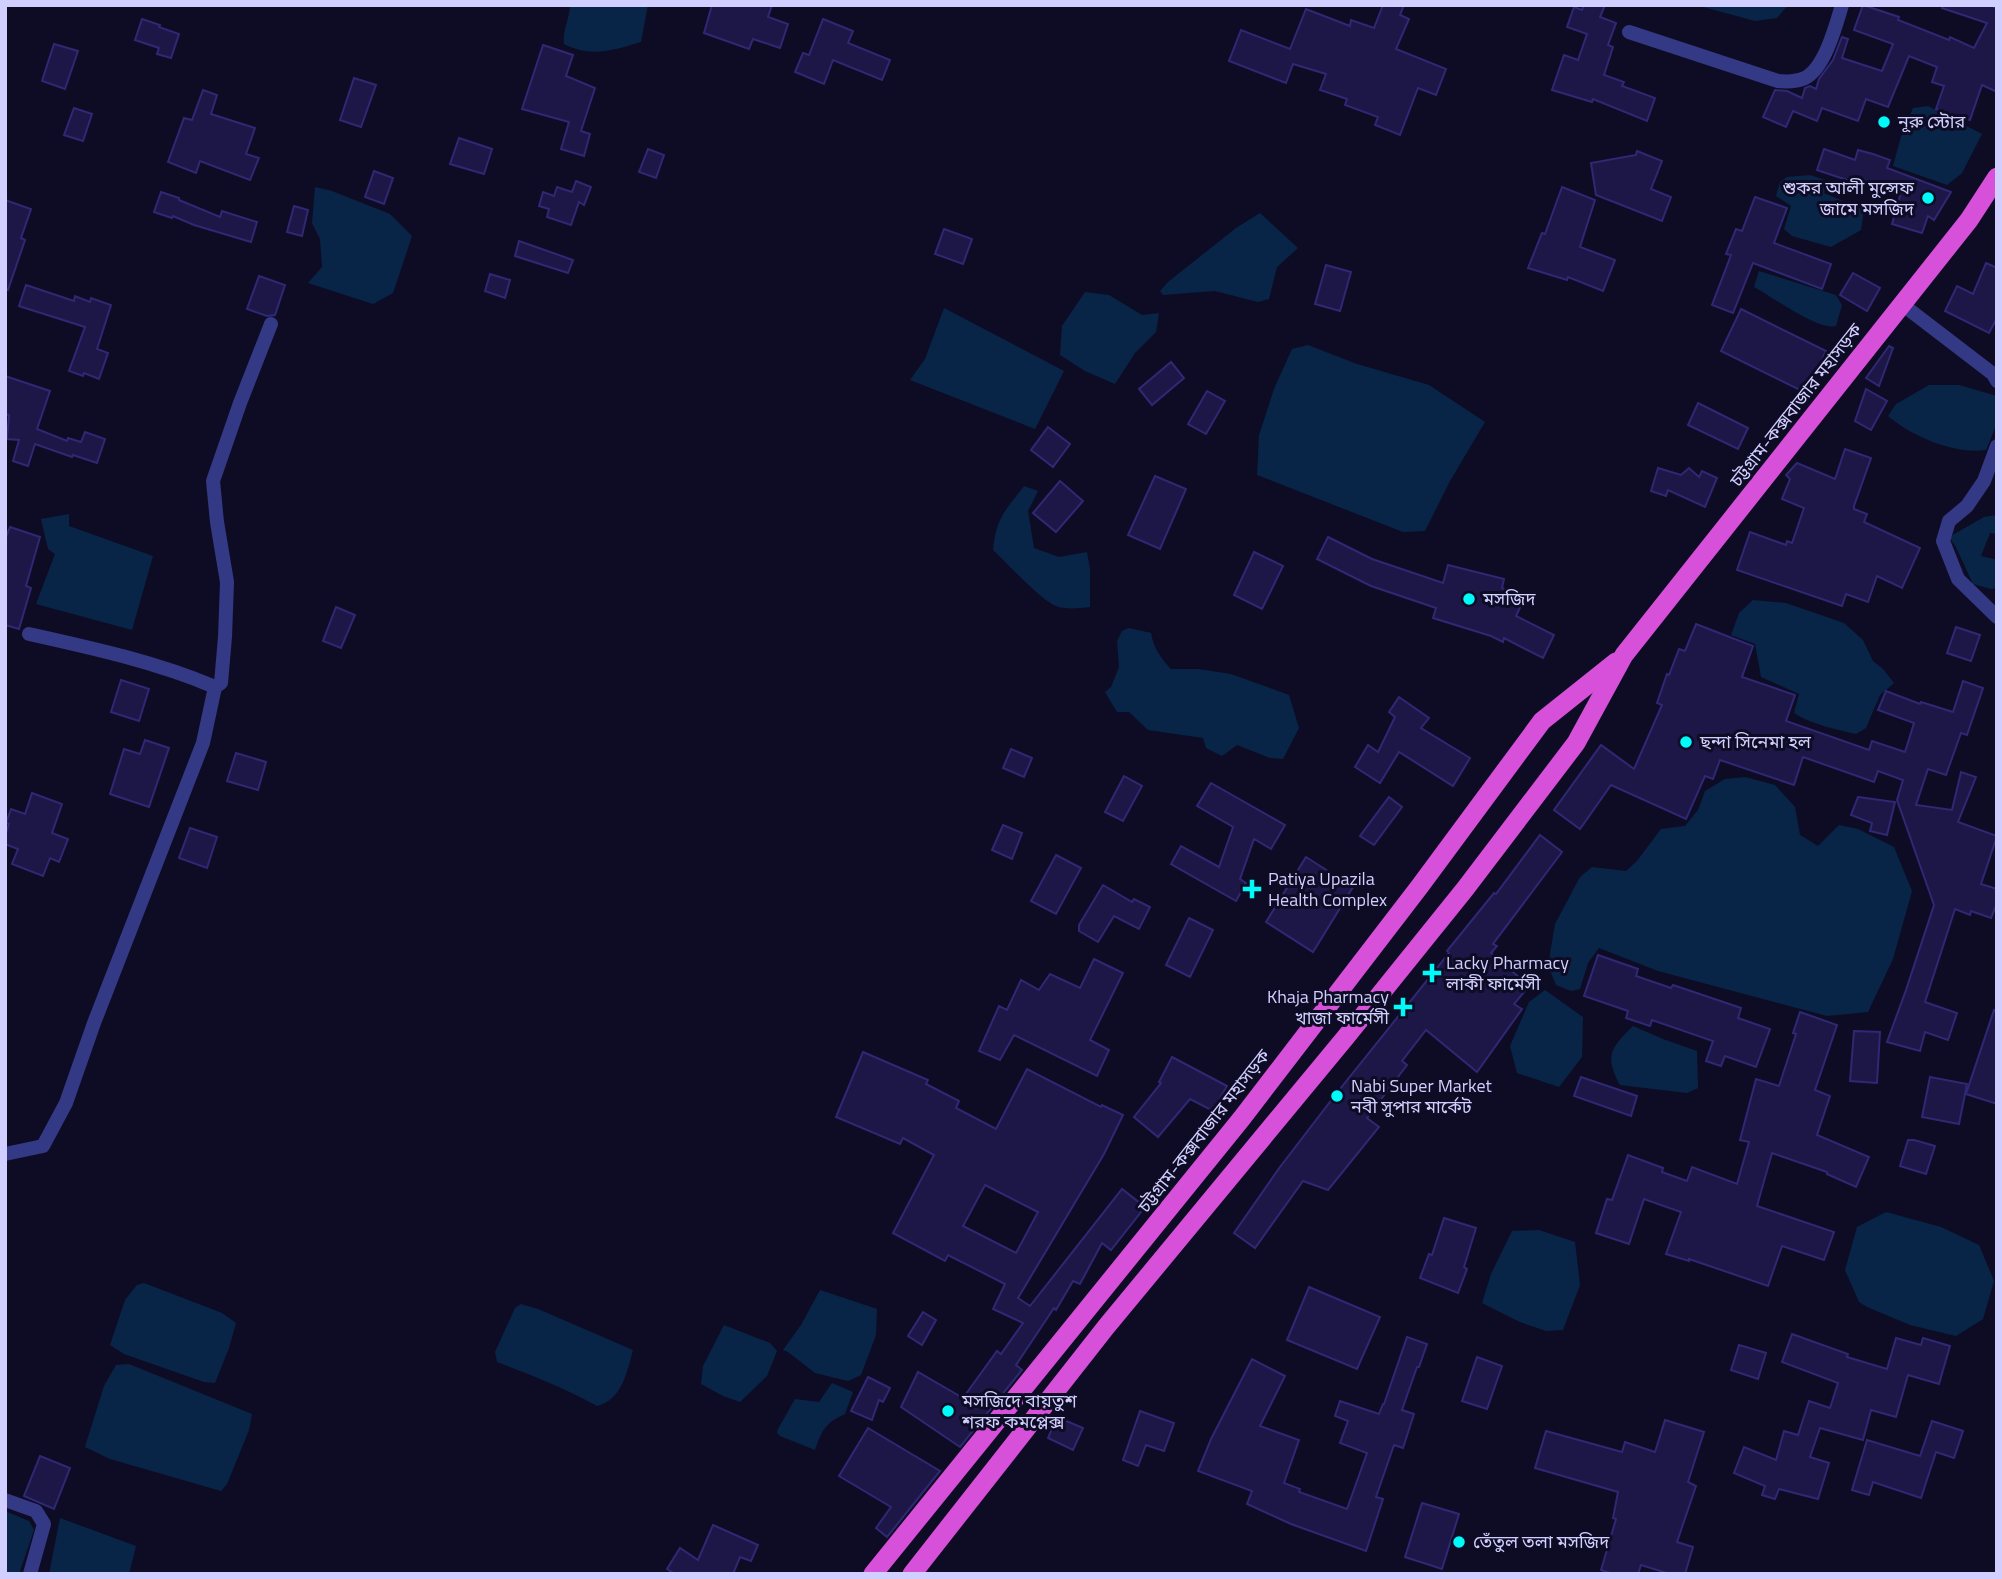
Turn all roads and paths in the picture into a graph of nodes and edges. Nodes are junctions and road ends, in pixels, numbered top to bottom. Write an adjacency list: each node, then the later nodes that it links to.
1 (1842, 5): 2 (street)
2 (1629, 32)
3 (1997, 177): 4 (highway, চট্টগ্রাম-কক্সবাজার মহাসড়ক)
4 (1903, 305): 6 (street); 10 (highway, চট্টগ্রাম-কক্সবাজার মহাসড়ক)
5 (271, 324): 11 (street)
6 (1997, 381)
7 (1997, 446): 8 (street)
8 (1997, 617)
9 (29, 634): 11 (street)
10 (1624, 655): 15 (highway, চট্টগ্রাম-কক্সবাজার মহাসড়ক); 16 (highway, চট্টগ্রাম-কক্সবাজার মহাসড়ক)
11 (215, 687): 12 (street)
12 (5, 1154)
13 (5, 1500): 14 (street)
14 (30, 1574)
15 (873, 1574)
16 (912, 1574)

